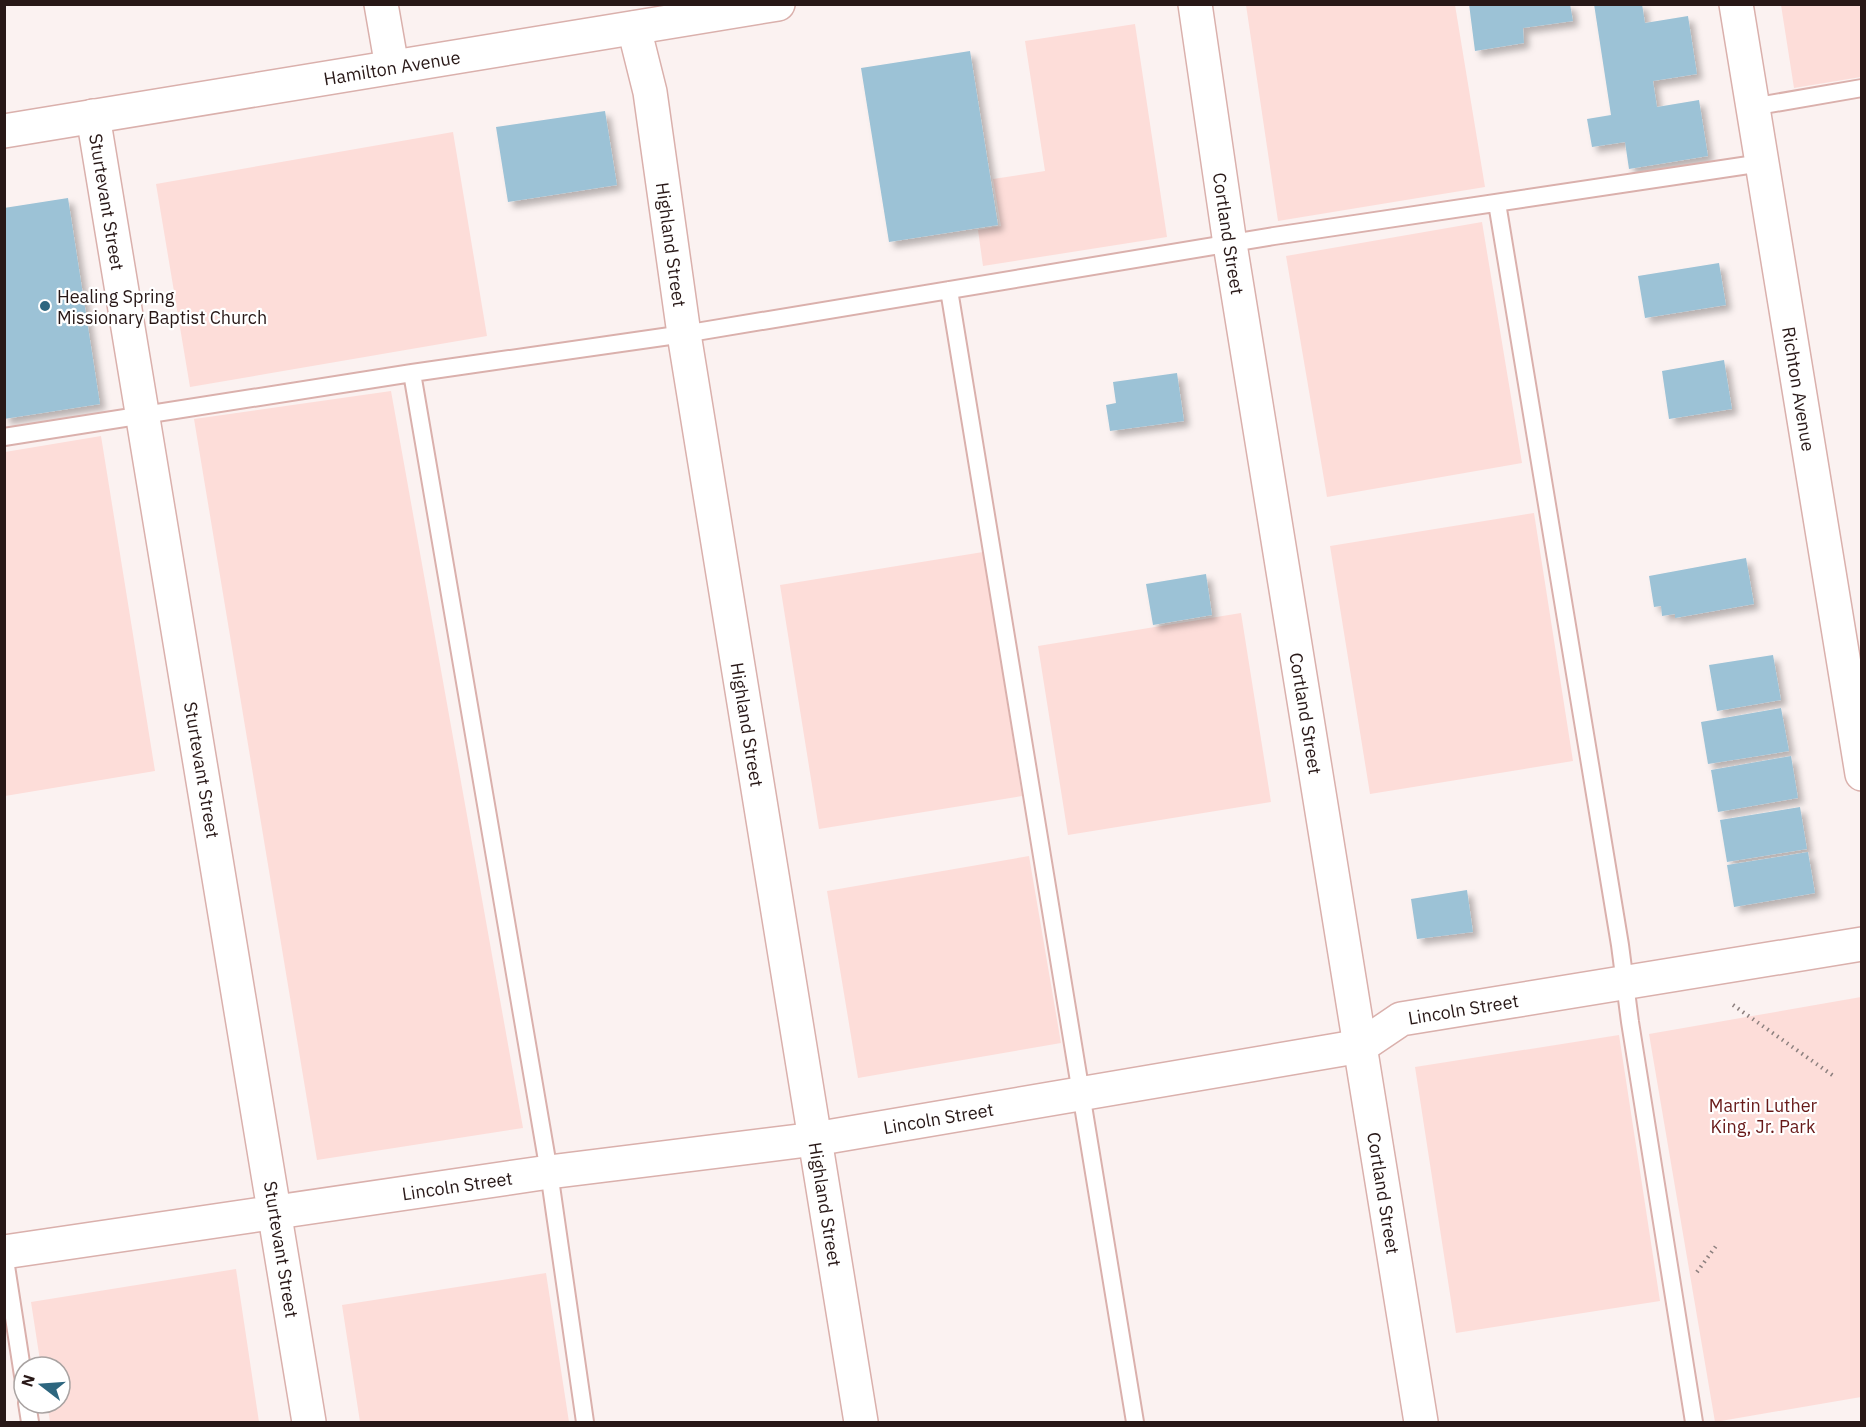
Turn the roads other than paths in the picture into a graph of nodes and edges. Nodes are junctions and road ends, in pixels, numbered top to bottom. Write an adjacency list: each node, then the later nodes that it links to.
1 (381, 4): 6 (street)
2 (1195, 4): 13 (street, Cortland Street)
3 (1736, 4): 8 (street, Richton Avenue)
4 (771, 5): 5 (street, Hamilton Avenue)
5 (634, 28): 6 (street, Hamilton Avenue); 15 (street, Highland Street)
6 (392, 67): 9 (street, Hamilton Avenue)
7 (1862, 88): 8 (lane)
8 (1752, 107): 11 (street, Richton Avenue)
9 (93, 116): 10 (street, Hamilton Avenue); 17 (street, Sturtevant Street)
10 (4, 131)
11 (1762, 163): 12 (lane); 19 (street, Richton Avenue)
12 (1497, 202): 13 (lane); 21 (lane)
13 (1230, 244): 14 (lane); 22 (street, Cortland Street)
14 (949, 290): 15 (lane); 23 (lane)
15 (684, 334): 16 (lane); 24 (street, Highland Street)
16 (412, 373): 17 (lane); 25 (lane)
17 (141, 415): 18 (lane); 26 (street, Sturtevant Street)
18 (4, 437)
19 (1862, 774)
20 (1862, 944): 21 (street, Lincoln Street)
21 (1624, 982): 22 (street, Lincoln Street); 34 (lane)
22 (1361, 1046): 23 (street, Lincoln Street); 33 (street, Cortland Street)
23 (1081, 1094): 24 (street, Lincoln Street); 32 (lane)
24 (815, 1139): 25 (street, Lincoln Street); 31 (street, Highland Street)
25 (549, 1172): 26 (street, Lincoln Street); 30 (lane)
26 (276, 1212): 27 (street, Lincoln Street); 29 (street, Sturtevant Street)
27 (4, 1253): 28 (lane)
28 (20, 1355)
29 (309, 1422)
30 (585, 1422)
31 (861, 1422)
32 (1135, 1422)
33 (1421, 1422)
34 (1694, 1422)

